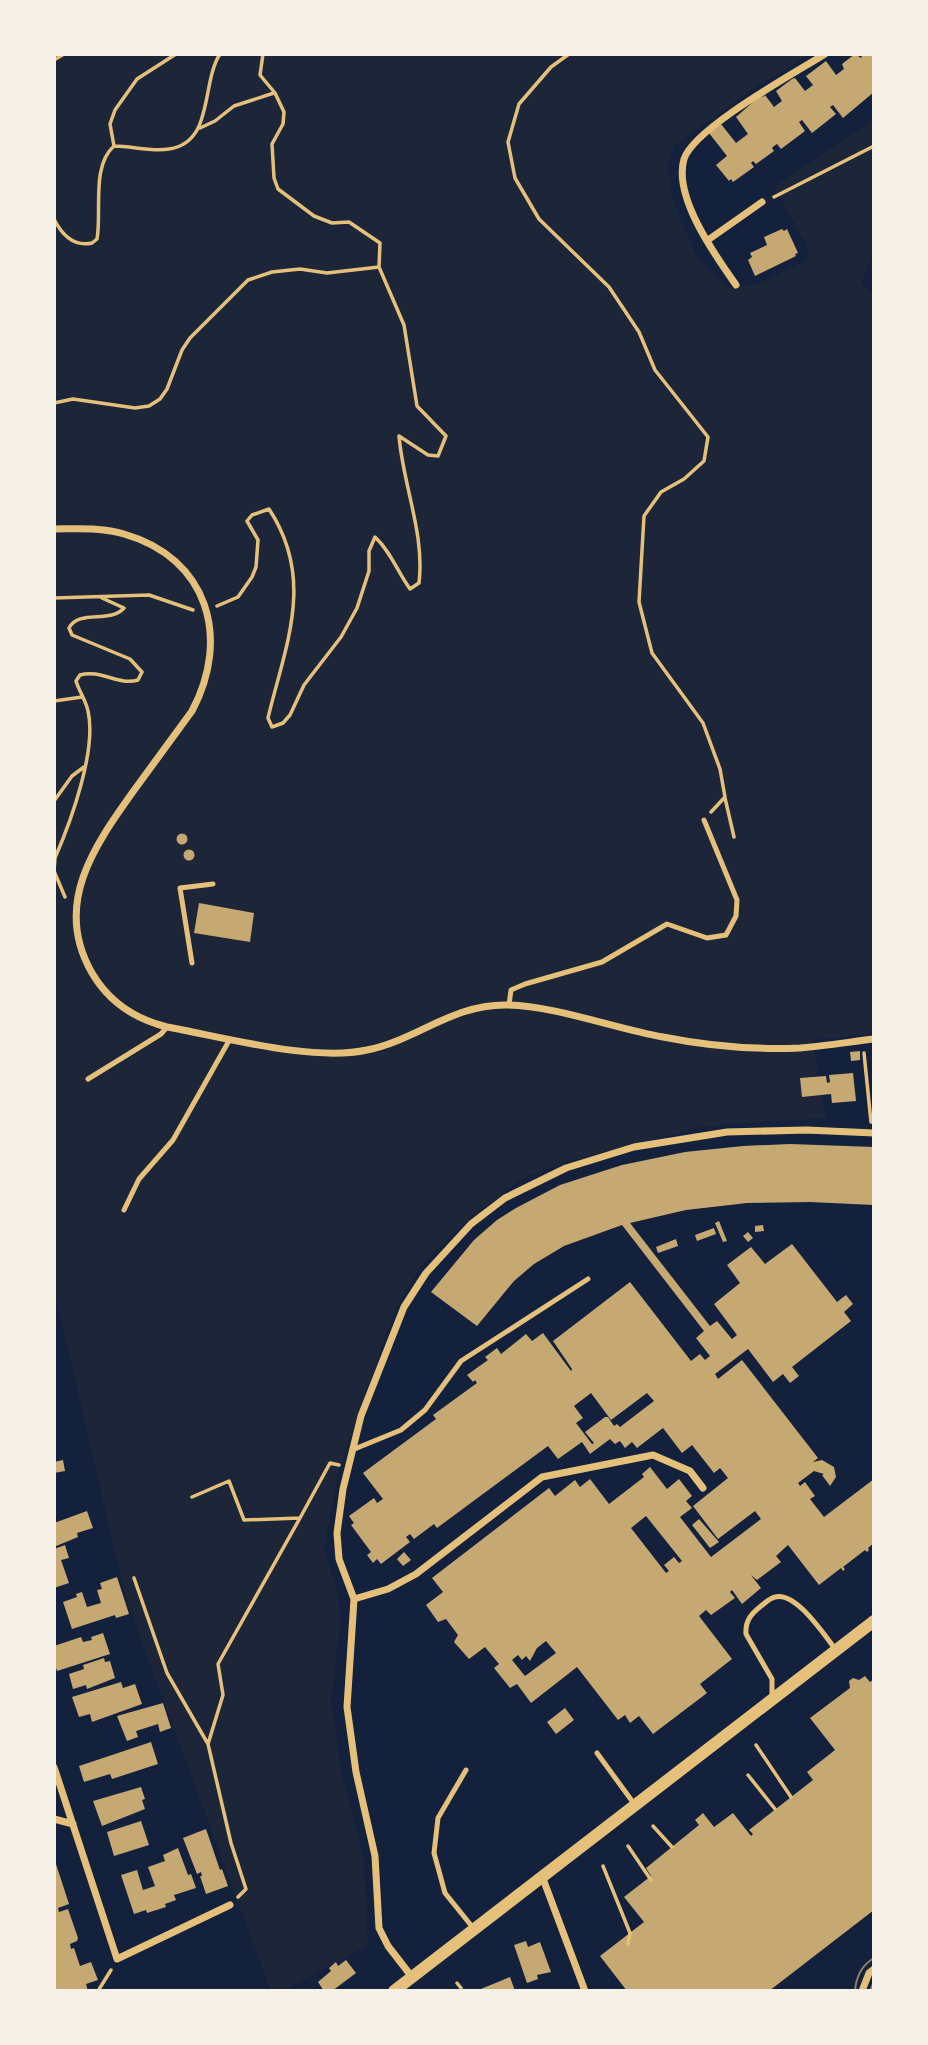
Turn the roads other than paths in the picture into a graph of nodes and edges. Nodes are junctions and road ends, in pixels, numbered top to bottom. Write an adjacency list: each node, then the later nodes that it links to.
1 (825, 54): 3 (street)
2 (762, 202): 3 (street)
3 (708, 240): 4 (street)
4 (736, 285)
5 (54, 529): 10 (street)
6 (704, 820): 9 (lane)
7 (213, 884): 8 (lane)
8 (192, 962)
9 (509, 1005): 11 (street); 12 (street)
10 (167, 1027): 11 (street); 13 (lane)
11 (230, 1039): 15 (lane)
12 (874, 1039)
13 (88, 1079)
14 (873, 1133): 17 (street)
15 (124, 1210)
16 (588, 1279): 17 (lane)
17 (352, 1450): 19 (street)
18 (703, 1488): 19 (street)
19 (354, 1600): 33 (street)
20 (874, 1621): 21 (street)
21 (836, 1650): 22 (street); 22 (lane)
22 (771, 1701): 26 (street)
23 (597, 1753): 26 (lane)
24 (54, 1768): 28 (street)
25 (466, 1770): 31 (lane)
26 (635, 1805): 29 (street)
27 (54, 1819): 28 (street)
28 (73, 1824): 30 (street)
29 (542, 1877): 31 (street); 35 (street)
30 (230, 1905)
31 (474, 1929): 33 (street)
32 (874, 1969): 36 (street)
33 (412, 1977): 34 (street)
34 (394, 1991)
35 (585, 1991)
36 (863, 1991)

